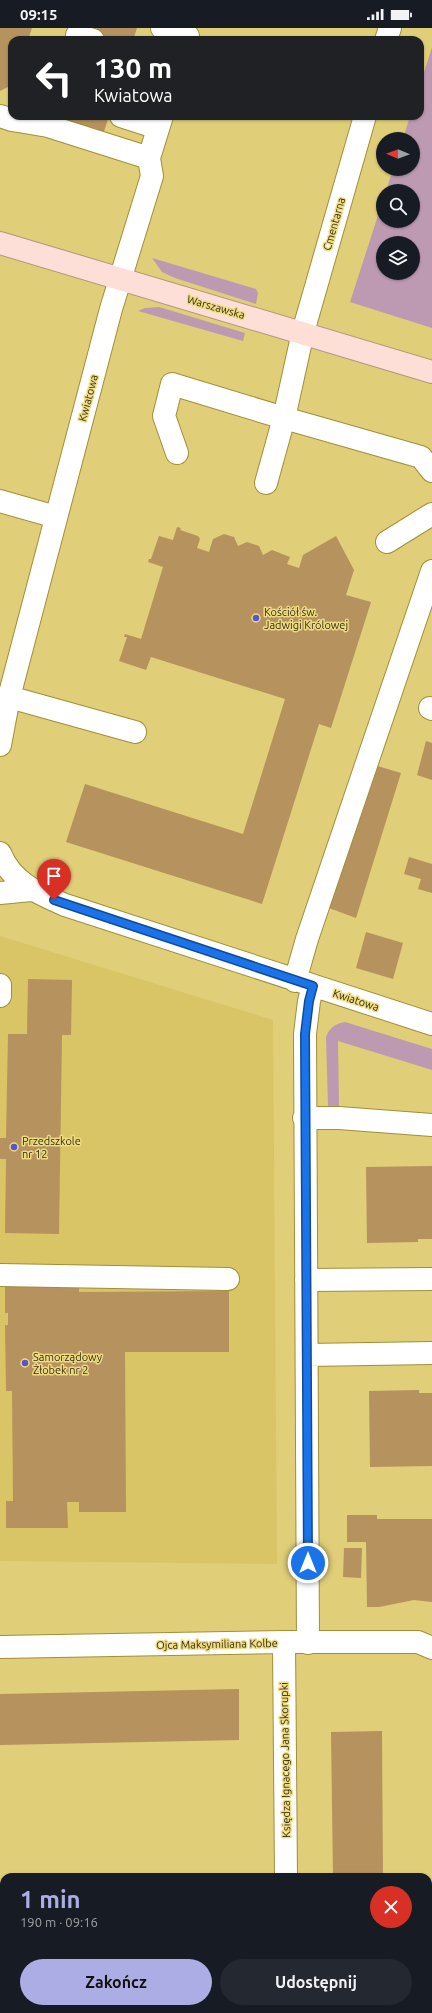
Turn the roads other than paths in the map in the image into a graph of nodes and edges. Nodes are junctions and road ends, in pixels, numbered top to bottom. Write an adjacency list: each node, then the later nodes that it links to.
1 (162, 28): 2 (street)
2 (188, 35)
3 (40, 120): 6 (street)
4 (147, 120): 7 (street)
5 (364, 120): 11 (street, Cmentarna)
6 (50, 121): 8 (street)
7 (160, 122): 8 (street)
8 (149, 158): 10 (street, Kwiatowa)
9 (0, 243): 10 (main road, Warszawska)
10 (120, 280): 11 (main road, Warszawska); 19 (street, Kwiatowa)
11 (303, 332): 12 (main road, Warszawska); 13 (street, Cmentarna)
12 (432, 372)
13 (284, 418): 14 (street); 15 (street); 16 (street, Cmentarna)
14 (176, 453)
15 (432, 471)
16 (266, 482)
17 (0, 501): 19 (street)
18 (432, 514): 20 (street)
19 (56, 517): 22 (street, Kwiatowa)
20 (387, 542)
21 (432, 571): 28 (street)
22 (7, 692): 23 (street); 24 (street, Kwiatowa)
23 (135, 732)
24 (0, 745)
25 (0, 853): 26 (street, Kwiatowa)
26 (31, 890): 27 (street); 28 (street, Kwiatowa)
27 (0, 893)
28 (304, 983): 31 (street, Kwiatowa); 32 (street)
29 (0, 985): 30 (street)
30 (0, 996)
31 (432, 1024)
32 (304, 1118): 33 (street); 37 (street)
33 (432, 1125)
34 (0, 1275): 35 (street)
35 (228, 1279)
36 (432, 1279): 37 (street)
37 (306, 1280): 39 (street)
38 (432, 1353): 39 (street)
39 (307, 1355): 41 (street)
40 (284, 1642): 41 (street, Ojca Maksymiliana Kolbe); 42 (street, Ojca Maksymiliana Kolbe); 44 (street, Księdza Ignacego Jana Skorupki)
41 (308, 1643): 43 (street, Ojca Maksymiliana Kolbe)
42 (0, 1647)
43 (432, 1648)
44 (286, 1873)

